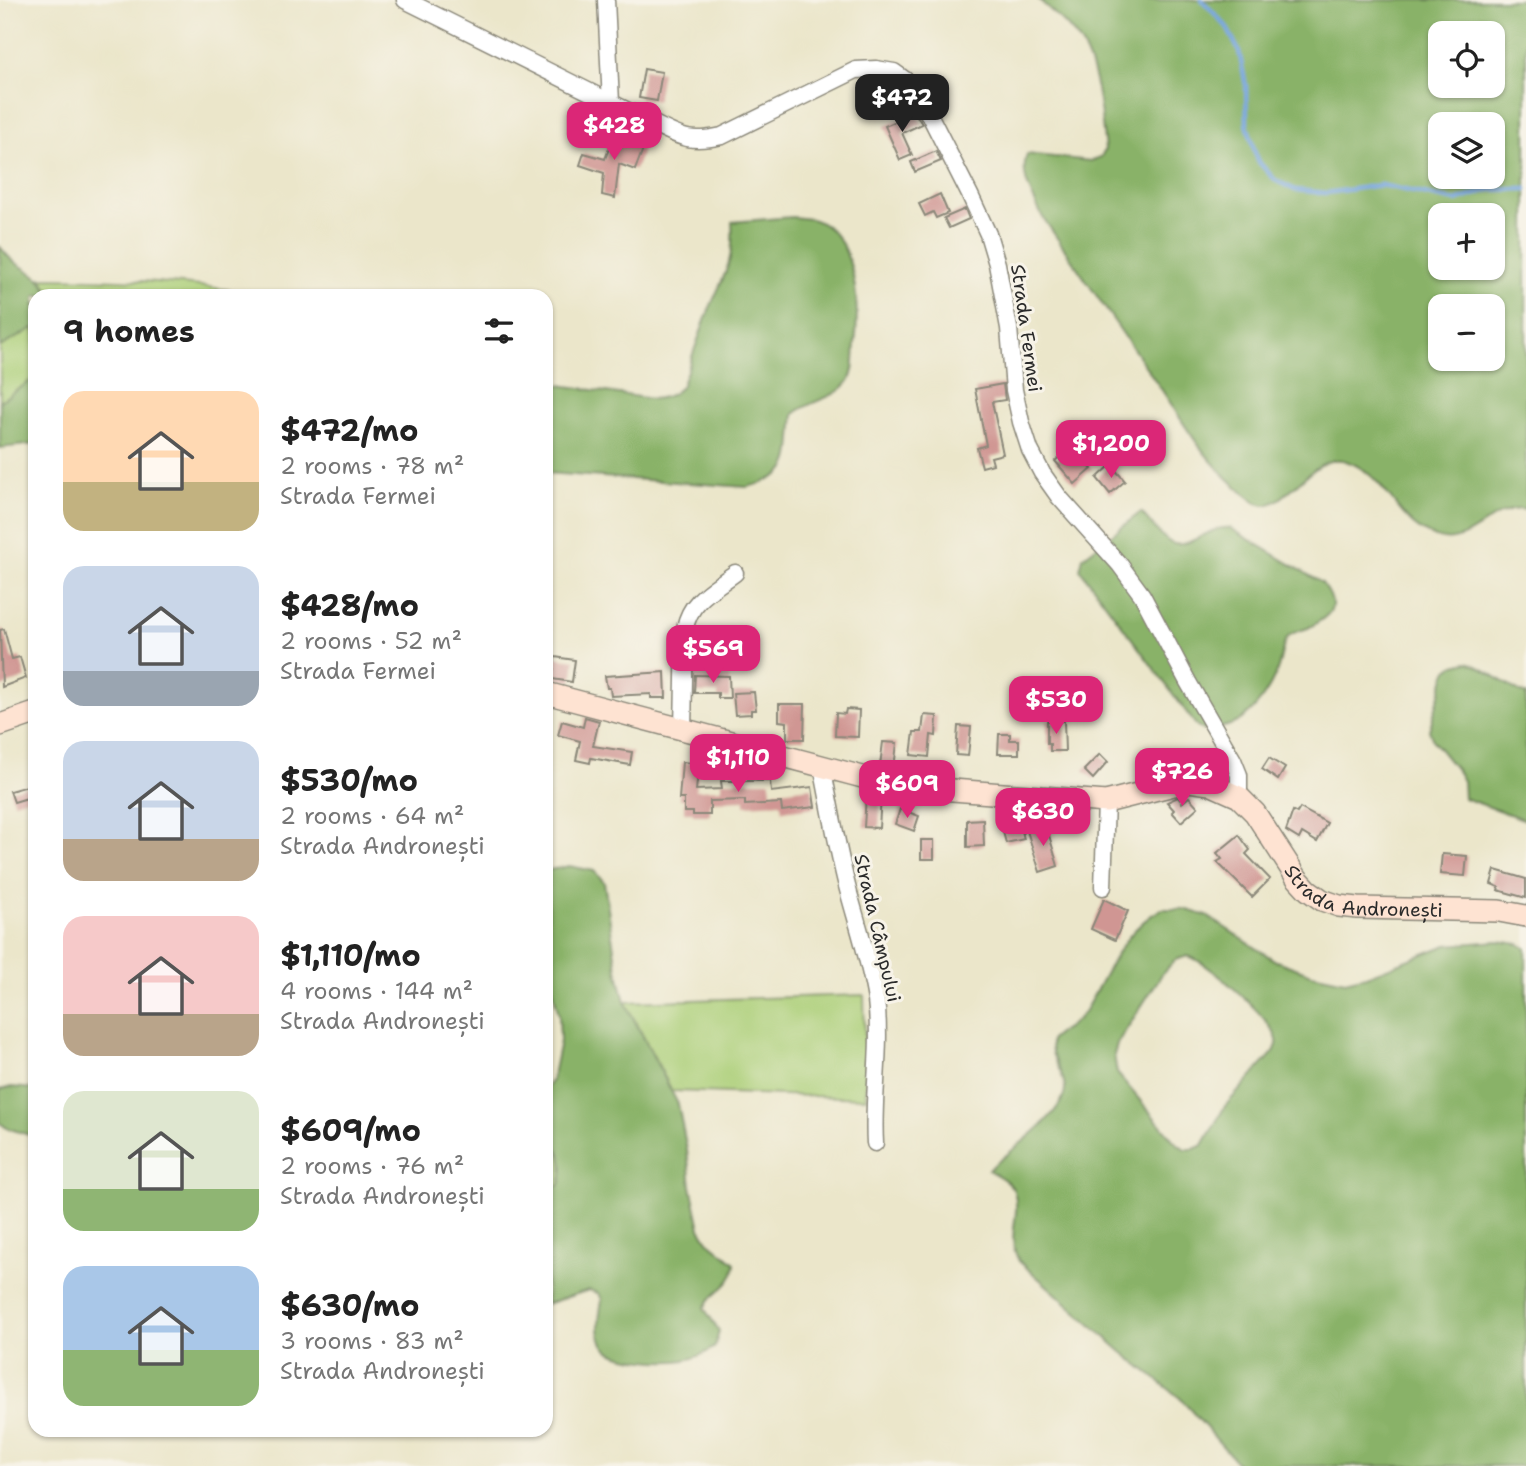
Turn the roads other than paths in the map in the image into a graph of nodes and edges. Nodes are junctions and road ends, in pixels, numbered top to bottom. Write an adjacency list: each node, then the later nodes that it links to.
1 (405, 0): 3 (street, Strada Fermei)
2 (606, 0): 3 (street)
3 (611, 103): 10 (street, Strada Fermei)
4 (735, 573): 8 (street)
5 (553, 695): 8 (street, Strada Andronești)
6 (28, 715): 7 (street)
7 (0, 724)
8 (683, 730): 9 (street, Strada Andronești)
9 (822, 766): 11 (street, Strada Andronești); 14 (street, Strada Câmpului)
10 (1239, 797): 11 (street, Strada Andronești); 13 (street, Strada Andronești)
11 (1106, 802): 12 (street)
12 (1103, 887)
13 (1526, 916)
14 (875, 1143)

